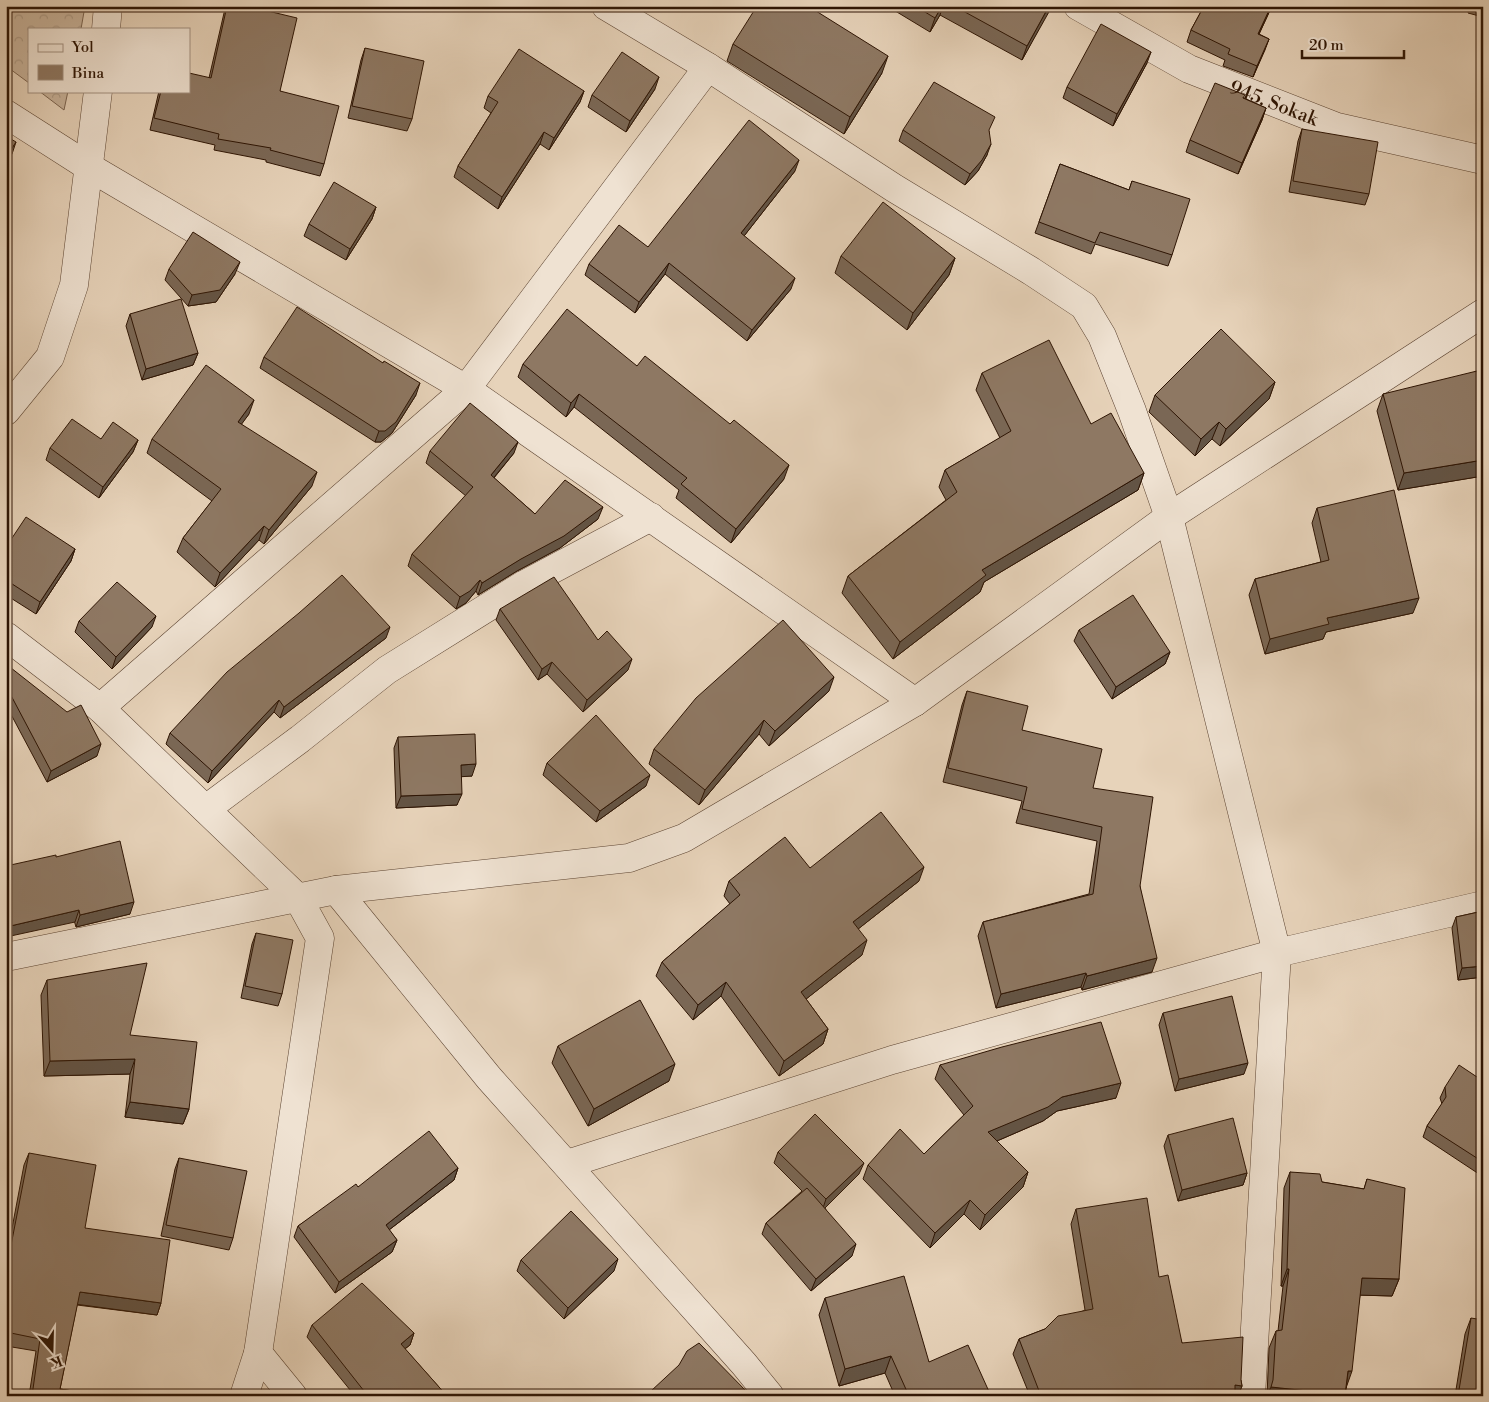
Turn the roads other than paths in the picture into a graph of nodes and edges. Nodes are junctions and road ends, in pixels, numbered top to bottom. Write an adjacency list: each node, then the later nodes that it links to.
1 (108, 6): 4 (street)
2 (606, 6): 5 (street)
3 (1078, 6): 8 (street, 945. Sokak)
4 (106, 28)
5 (708, 66): 11 (street); 14 (street)
6 (98, 92): 9 (street)
7 (6, 114): 9 (street)
8 (1483, 160)
9 (89, 167): 11 (street); 12 (street)
10 (1483, 313): 14 (street)
11 (466, 389): 13 (street); 17 (street)
12 (6, 411)
13 (651, 517): 16 (street); 18 (street)
14 (1170, 517): 16 (street); 22 (street)
15 (6, 636): 17 (street)
16 (915, 702): 19 (street)
17 (100, 708): 18 (street)
18 (206, 809): 20 (street)
19 (336, 890): 20 (street); 24 (street)
20 (298, 898): 23 (street); 25 (street)
21 (1483, 905): 22 (street)
22 (1277, 953): 24 (street); 29 (street)
23 (6, 958)
24 (567, 1164): 28 (street)
25 (258, 1352): 26 (street); 27 (street)
26 (244, 1396)
27 (293, 1396)
28 (770, 1396)
29 (1250, 1396)

